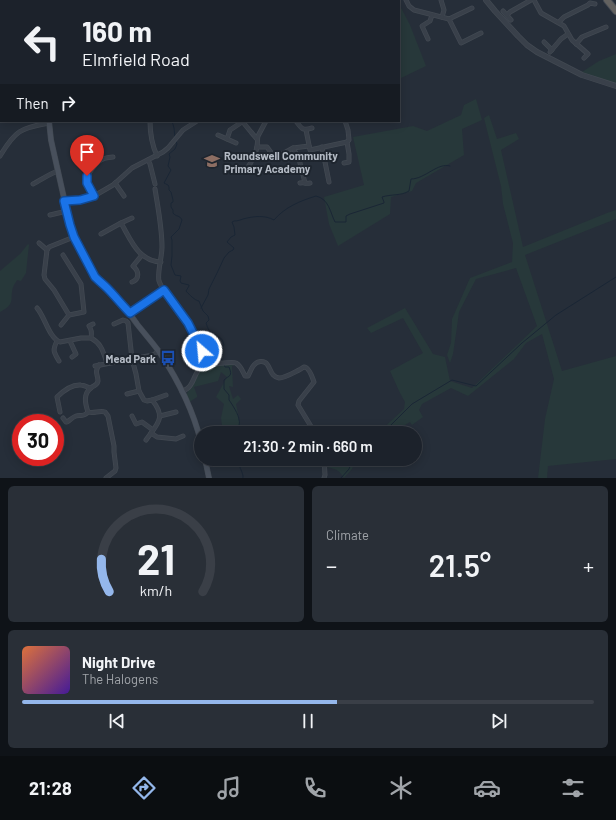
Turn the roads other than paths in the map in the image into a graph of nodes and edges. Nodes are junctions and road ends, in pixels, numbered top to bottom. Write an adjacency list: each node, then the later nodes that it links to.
1 (406, 0): 10 (street)
2 (441, 0): 12 (street)
3 (486, 0): 23 (street)
4 (533, 0): 11 (street); 15 (street)
5 (607, 0): 9 (highway)
6 (595, 4): 15 (street)
7 (472, 8): 13 (street)
8 (503, 11): 11 (street)
9 (616, 11)
10 (432, 15): 12 (street); 19 (street)
11 (507, 15): 14 (street)
12 (442, 17): 13 (street)
13 (449, 19): 17 (street)
14 (511, 20)
15 (559, 22): 18 (street)
16 (606, 27): 21 (street)
17 (481, 33)
18 (568, 34): 20 (street); 21 (street)
19 (428, 39)
20 (544, 42)
21 (576, 44): 22 (street)
22 (584, 58)
23 (616, 86)
24 (49, 122): 43 (street); 48 (main road)
25 (150, 122): 44 (street)
26 (195, 122): 44 (street)
27 (241, 122): 35 (street)
28 (243, 122): 36 (street)
29 (265, 122): 36 (street)
30 (297, 122): 33 (street)
31 (344, 122): 37 (street)
32 (312, 128): 33 (street)
33 (306, 130): 39 (street)
34 (218, 135): 35 (street)
35 (227, 139): 38 (street)
36 (257, 139): 40 (street)
37 (347, 142): 42 (street); 47 (street)
38 (236, 143)
39 (309, 146): 41 (street); 42 (street)
40 (257, 147): 41 (street); 49 (street)
41 (294, 148): 52 (street)
42 (322, 148): 50 (street)
43 (0, 156)
44 (157, 156): 46 (street)
45 (113, 157): 56 (street)
46 (148, 160): 51 (street); 54 (street)
47 (344, 163)
48 (58, 172): 53 (street); 58 (main road)
49 (246, 172)
50 (329, 182)
51 (115, 183): 56 (street); 57 (street)
52 (310, 183)
53 (33, 184)
54 (155, 184)
55 (155, 189): 69 (street)
56 (94, 196): 58 (street)
57 (124, 196)
58 (64, 201): 59 (main road)
59 (67, 211): 60 (street); 64 (main road)
60 (50, 215)
61 (132, 218): 62 (street)
62 (121, 223): 63 (street); 67 (street)
63 (101, 234)
64 (74, 237): 66 (street); 74 (main road)
65 (39, 243): 66 (street)
66 (47, 250): 76 (street)
67 (142, 254): 69 (street); 70 (street)
68 (63, 255): 73 (street)
69 (161, 262): 71 (street)
70 (135, 283)
71 (164, 290): 74 (street); 86 (street)
72 (38, 308): 75 (street)
73 (84, 312): 76 (street); 78 (street)
74 (130, 313): 85 (main road)
75 (42, 315): 77 (street); 83 (street)
76 (69, 315): 81 (street)
77 (37, 317)
78 (85, 317)
79 (90, 324): 82 (street)
80 (114, 324): 89 (street)
81 (61, 325)
82 (90, 338): 84 (street); 90 (street)
83 (57, 341): 84 (street); 87 (street)
84 (70, 341): 88 (street)
85 (159, 352): 89 (street); 93 (main road)
86 (203, 352)
87 (62, 356)
88 (72, 357)
89 (132, 359): 90 (street); 92 (street)
90 (108, 364): 91 (street)
91 (90, 388): 97 (street); 98 (street)
92 (139, 391): 94 (street); 96 (street)
93 (182, 392): 103 (main road); 104 (street)
94 (127, 394)
95 (166, 395): 96 (street)
96 (152, 400): 101 (street)
97 (60, 412)
98 (88, 412): 102 (street); 110 (street)
99 (176, 412): 101 (street)
100 (132, 416): 105 (street)
101 (160, 416): 105 (street)
102 (64, 419)
103 (196, 426)
104 (312, 426)
105 (152, 432): 106 (street); 107 (street)
106 (183, 436)
107 (146, 440)
108 (206, 466): 111 (main road)
109 (324, 466): 112 (street)
110 (106, 478)
111 (209, 478)
112 (324, 478)

